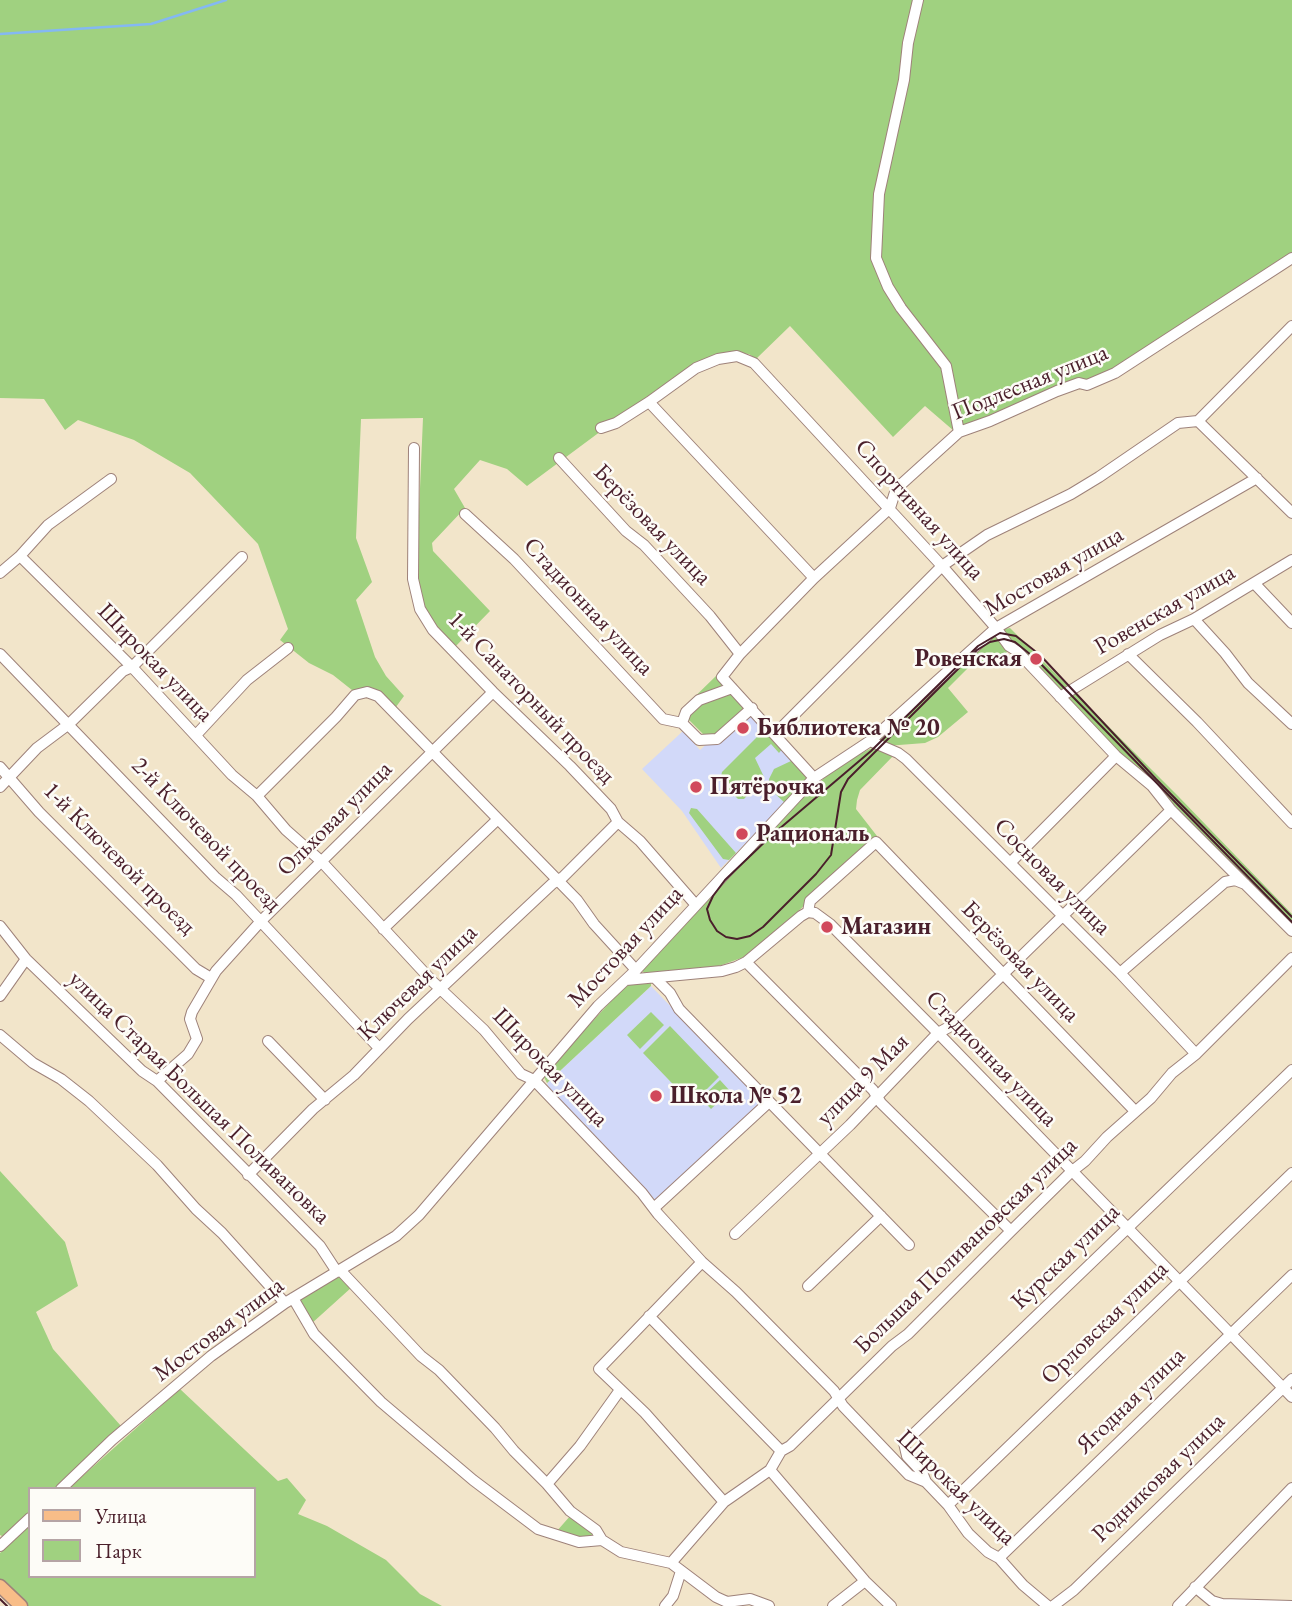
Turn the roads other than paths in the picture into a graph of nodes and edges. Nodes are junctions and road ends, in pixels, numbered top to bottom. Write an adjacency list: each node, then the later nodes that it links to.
1 (918, 0): 7 (street)
2 (1292, 258): 7 (street, Подлесная улица)
3 (1292, 326): 5 (street)
4 (649, 402): 6 (street, Спортивная улица); 12 (street, Спортивная улица); 20 (street)
5 (1198, 421): 10 (street); 18 (street)
6 (601, 428)
7 (959, 432): 12 (street, Подлесная улица)
8 (414, 448): 31 (street, 1-й Санаторный проезд)
9 (559, 458): 27 (street, Берёзовая улица)
10 (1256, 478): 13 (street); 24 (street, Мостовая улица)
11 (111, 479): 15 (street)
12 (890, 508): 18 (street, Спортивная улица); 20 (street, Подлесная улица)
13 (1292, 513)
14 (466, 514): 34 (street, Стадионная улица)
15 (20, 556): 19 (street); 29 (street, Широкая улица)
16 (242, 557): 29 (street)
17 (1292, 560): 21 (street, Ровенская улица)
18 (942, 566): 24 (street, Спортивная улица); 37 (street)
19 (0, 573)
20 (814, 578): 27 (street, Подлесная улица)
21 (1254, 583): 22 (street, Ровенская улица); 23 (street)
22 (1194, 619): 28 (street, Ровенская улица); 36 (street)
23 (1292, 622)
24 (996, 628): 32 (street, Спортивная улица); 39 (street, Мостовая улица)
25 (288, 648): 38 (street)
26 (0, 654): 35 (street, 2-й Ключевой проезд)
27 (740, 654): 30 (street, Подлесная улица)
28 (1128, 654): 32 (street, Ровенская улица); 50 (street)
29 (132, 667): 35 (street); 38 (street, Широкая улица)
30 (732, 688): 33 (street); 34 (street)
31 (493, 692): 40 (street, Ольховая улица); 49 (street, 1-й Санаторный проезд)
32 (1060, 697): 41 (street, Спортивная улица)
33 (752, 708): 34 (street, Стадионная улица); 37 (street)
34 (682, 723)
35 (69, 724): 43 (street); 58 (street, 2-й Ключевой проезд)
36 (1292, 724)
37 (775, 734): 44 (street)
38 (196, 735): 46 (street, Широкая улица)
39 (870, 741): 44 (street, Мостовая улица); 52 (street, Сосновая улица)
40 (433, 753): 46 (street); 48 (street); 51 (street, Ольховая улица)
41 (1116, 756): 47 (street, Спортивная улица); 52 (street)
42 (0, 767): 43 (street, 1-й Ключевой проезд)
43 (9, 778): 45 (street); 68 (street, 1-й Ключевой проезд)
44 (814, 778): 55 (street, Мостовая улица)
45 (0, 787)
46 (257, 796): 51 (street, Широкая улица)
47 (1171, 810): 54 (street, Спортивная улица); 57 (street, улица 9 Мая)
48 (498, 819): 53 (street); 60 (street)
49 (618, 822): 53 (street, Ключевая улица); 55 (street, 1-й Санаторный проезд)
50 (1292, 823)
51 (321, 861): 58 (street, Ольховая улица); 60 (street, Широкая улица)
52 (1010, 863): 57 (street, Сосновая улица)
53 (558, 881): 65 (street); 71 (street, Ключевая улица)
54 (1245, 884): 61 (street, Спортивная улица); 66 (street)
55 (695, 904): 65 (street, Мостовая улица)
56 (804, 914): 64 (street); 67 (street, Берёзовая улица); 73 (street, Стадионная улица)
57 (1062, 917): 66 (street, Сосновая улица); 67 (street, улица 9 Мая)
58 (261, 921): 68 (street, Ольховая улица); 76 (street, 2-й Ключевой проезд)
59 (0, 926): 63 (street, улица Старая Большая Поливановка)
60 (383, 929): 71 (street, Широкая улица)
61 (1292, 931)
62 (1292, 958): 77 (street, Большая Поливановская улица)
63 (26, 959): 72 (street); 80 (street, улица Старая Большая Поливановка)
64 (746, 962): 69 (street); 81 (street)
65 (636, 970): 70 (street, Мостовая улица)
66 (1120, 973): 77 (street, Сосновая улица)
67 (1002, 974): 73 (street, улица 9 Мая); 84 (street, Берёзовая улица)
68 (211, 978): 80 (street, Ольховая улица)
69 (655, 978): 70 (street); 83 (street)
70 (626, 980): 79 (street, Мостовая улица)
71 (442, 989): 76 (street, Ключевая улица); 79 (street, Широкая улица)
72 (0, 996)
73 (938, 1033): 81 (street, улица 9 Мая); 86 (street, Стадионная улица)
74 (0, 1035): 100 (street, улица Старая Большая Поливановка)
75 (268, 1041): 82 (street)
76 (379, 1048): 82 (street, Ключевая улица)
77 (1196, 1054): 84 (street, Большая Поливановская улица)
78 (1292, 1070): 91 (street, Курская улица)
79 (534, 1080): 89 (street, Широкая улица); 96 (street, Мостовая улица)
80 (157, 1081): 88 (street, улица Старая Большая Поливановка)
81 (877, 1096): 85 (street, улица 9 Мая); 92 (street)
82 (325, 1100): 88 (street, Ключевая улица)
83 (769, 1102): 85 (street); 89 (street)
84 (1135, 1111): 86 (street, Большая Поливановская улица)
85 (819, 1153): 90 (street); 93 (street, улица 9 Мая)
86 (1071, 1172): 91 (street, Стадионная улица); 92 (street, Большая Поливановская улица)
87 (1292, 1173): 98 (street, Орловская улица)
88 (248, 1175): 96 (street, улица Старая Большая Поливановка)
89 (654, 1209): 95 (street, Широкая улица)
90 (881, 1216): 94 (street); 99 (street)
91 (1127, 1226): 98 (street, Стадионная улица); 110 (street, Курская улица)
92 (1011, 1231): 107 (street, Большая Поливановская улица)
93 (735, 1234)
94 (909, 1245)
95 (702, 1262): 101 (street); 107 (street, Широкая улица)
96 (339, 1271): 100 (street, Мостовая улица); 111 (street, улица Старая Большая Поливановка)
97 (1292, 1275): 102 (street, Ягодная улица)
98 (1180, 1279): 102 (street, Стадионная улица); 115 (street, Орловская улица)
99 (808, 1286)
100 (289, 1301): 112 (street, Мостовая улица); 117 (street, улица Старая Большая Поливановка)
101 (649, 1316): 105 (street); 108 (street)
102 (1231, 1333): 104 (street, Стадионная улица); 119 (street, Ягодная улица)
103 (1292, 1379): 104 (street, Родниковая улица)
104 (1283, 1387): 106 (street, Стадионная улица); 132 (street, Родниковая улица)
105 (620, 1390): 111 (street); 114 (street)
106 (1292, 1397)
107 (838, 1400): 108 (street, Большая Поливановская улица); 110 (street, Широкая улица)
108 (781, 1451): 109 (street, Большая Поливановская улица)
109 (769, 1470): 114 (street, Большая Поливановская улица); 122 (street)
110 (926, 1482): 115 (street, Широкая улица)
111 (547, 1483): 117 (street, улица Старая Большая Поливановка)
112 (63, 1487)
113 (1292, 1488): 124 (street)
114 (724, 1502): 120 (street, Большая Поливановская улица)
115 (948, 1505): 119 (street, Широкая улица)
116 (28, 1520): 118 (street)
117 (602, 1540): 120 (street, улица Старая Большая Поливановка)
118 (2, 1542)
119 (999, 1558): 132 (street, Широкая улица)
120 (671, 1563): 121 (street, улица Старая Большая Поливановка)
121 (681, 1571): 125 (street, улица Старая Большая Поливановка); 128 (street)
122 (865, 1581): 130 (street); 131 (street)
123 (0, 1586): 127 (main road)
124 (1195, 1587): 126 (street); 133 (street)
125 (726, 1604): 129 (street, улица Старая Большая Поливановка)
126 (1291, 1605)
127 (21, 1606)
128 (665, 1606)
129 (769, 1606)
130 (833, 1606)
131 (891, 1606)
132 (1050, 1606)
133 (1178, 1606)

